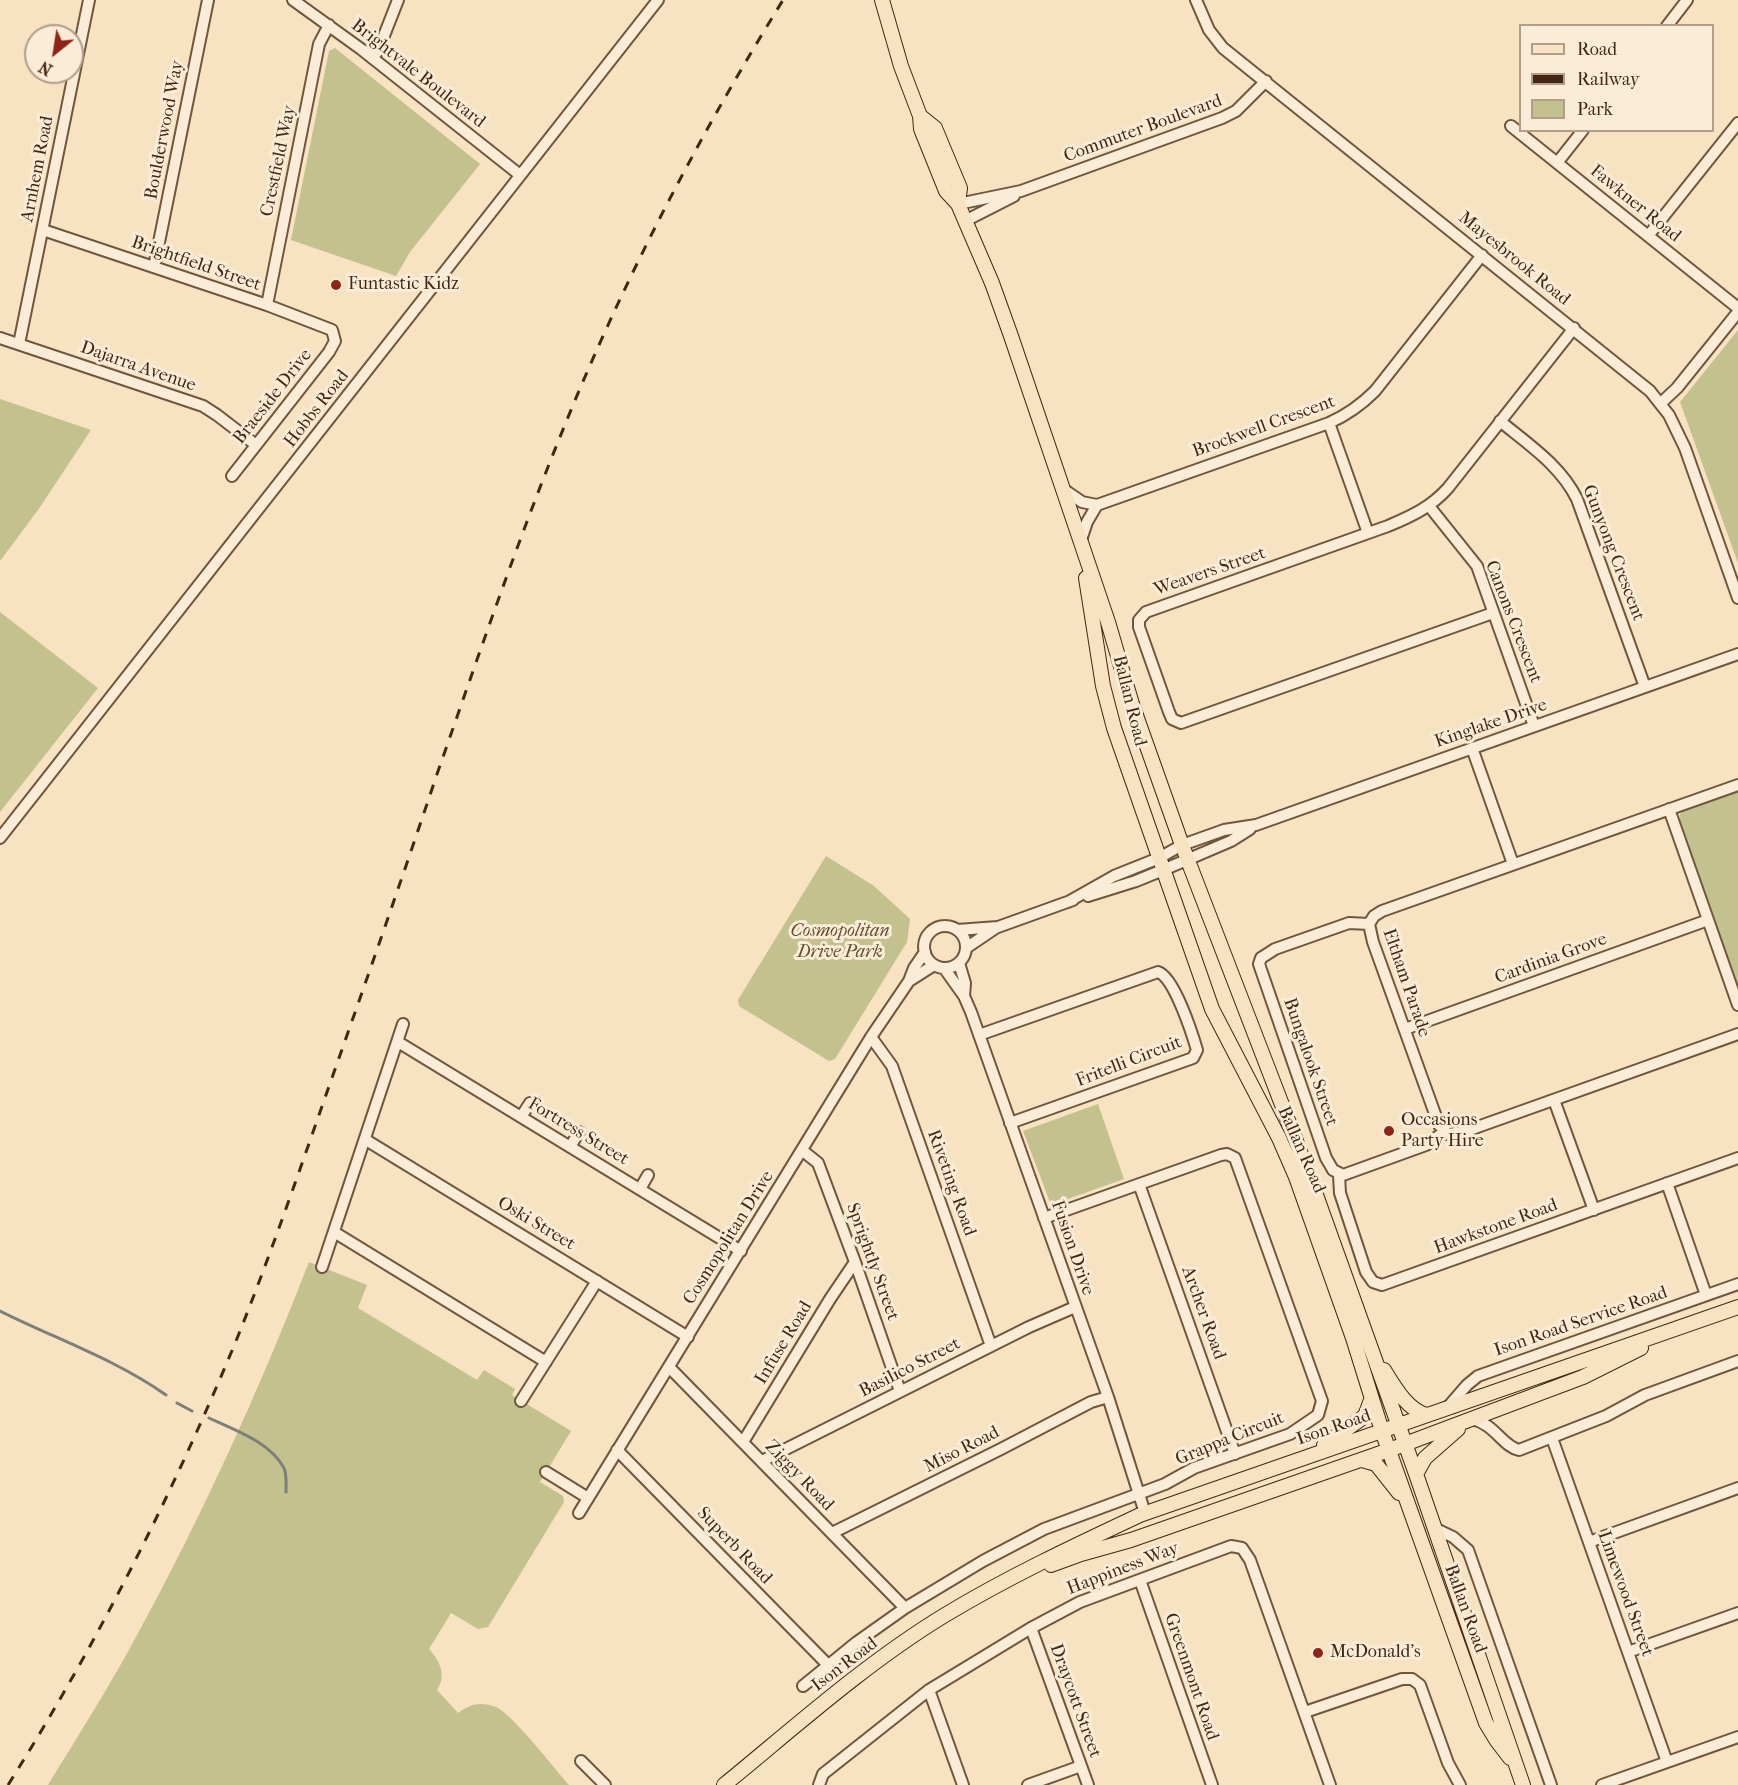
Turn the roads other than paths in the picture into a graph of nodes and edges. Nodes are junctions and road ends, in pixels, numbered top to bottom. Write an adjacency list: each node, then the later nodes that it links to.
1 (89, 0): 21 (street, Arnhem Road)
2 (208, 0): 24 (street, Boulderwood Way)
3 (293, 0): 10 (street, Brightvale Boulevard)
4 (398, 0): 11 (street)
5 (658, 0): 17 (street, Hobbs Road)
6 (882, 0): 19 (main road, Ballan Road)
7 (1196, 0): 12 (street, Mayesbrook Road)
8 (1687, 0): 9 (street)
9 (1668, 24)
10 (329, 25): 11 (street, Brightvale Boulevard); 25 (street, Crestfield Way)
11 (372, 58): 17 (street, Brightvale Boulevard)
12 (1266, 81): 18 (street, Commuter Boulevard); 23 (street, Mayesbrook Road)
13 (1738, 123): 22 (street)
14 (1511, 126): 16 (street, Fawkner Road)
15 (1581, 132): 16 (street)
16 (1557, 163): 22 (street, Fawkner Road)
17 (520, 176): 49 (street, Hobbs Road)
18 (1021, 191): 19 (street, Commuter Boulevard); 20 (street, Commuter Boulevard)
19 (958, 204): 20 (main road, Ballan Road)
20 (965, 221): 36 (main road, Ballan Road)
21 (42, 230): 24 (street, Brightfield Street); 30 (street, Arnhem Road)
22 (1648, 236): 26 (street, Fawkner Road)
23 (1482, 255): 27 (street, Mayesbrook Road); 33 (street, Brockwell Crescent)
24 (154, 267): 25 (street, Brightfield Street)
25 (267, 305): 28 (street, Brightfield Street)
26 (1738, 310): 31 (street)
27 (1574, 328): 31 (street, Mayesbrook Road); 32 (street, Weavers Street)
28 (335, 336): 34 (street, Braeside Drive)
29 (0, 338): 30 (street, Dajarra Avenue)
30 (19, 344): 34 (street, Dajarra Avenue)
31 (1661, 403): 41 (street, Mayesbrook Road)
32 (1500, 422): 38 (street, Weavers Street); 44 (street, Gunyong Crescent)
33 (1329, 423): 37 (street, Brockwell Crescent); 39 (street)
34 (256, 445): 35 (street, Braeside Drive)
35 (232, 476)
36 (1063, 489): 37 (street); 40 (main road, Ballan Road)
37 (1097, 505): 40 (street)
38 (1429, 506): 39 (street, Weavers Street); 42 (street, Canons Crescent)
39 (1368, 533): 42 (street, Weavers Street)
40 (1081, 540): 50 (main road, Ballan Road); 51 (main road, Ballan Road)
41 (1738, 597)
42 (1493, 613): 45 (street, Canons Crescent)
43 (1738, 654): 44 (street, Kinglake Drive)
44 (1645, 687): 45 (street, Kinglake Drive)
45 (1534, 726): 46 (street, Kinglake Drive)
46 (1472, 748): 50 (street, Kinglake Drive); 52 (street)
47 (1738, 785): 48 (street, Eltham Parade)
48 (1669, 809): 52 (street, Eltham Parade); 54 (street)
49 (0, 838)
50 (1185, 852): 51 (street); 100 (main road, Ballan Road)
51 (1161, 864): 53 (street); 53 (street); 106 (main road, Ballan Road)
52 (1513, 864): 55 (street, Eltham Parade)
53 (1068, 902): 56 (street)
54 (1708, 920): 64 (street); 66 (street, Cardinia Grove)
55 (1369, 924): 66 (street, Eltham Parade); 81 (street, Bungalook Street)
56 (998, 927): 57 (street); 58 (street)
57 (957, 930): 58 (street); 59 (street)
58 (966, 948): 60 (street)
59 (925, 952): 61 (street); 62 (street, Cosmopolitan Drive)
60 (959, 963): 61 (street); 63 (street, Fusion Drive)
61 (939, 966): 62 (street, Cosmopolitan Drive); 63 (street, Fusion Drive)
62 (909, 981): 69 (street, Cosmopolitan Drive)
63 (964, 996): 68 (street, Fusion Drive)
64 (1738, 1005)
65 (404, 1024): 70 (street)
66 (1405, 1029): 76 (street, Eltham Parade)
67 (1738, 1034): 71 (street)
68 (979, 1035): 74 (street, Fusion Drive); 74 (street, Fritelli Circuit)
69 (871, 1037): 79 (street, Cosmopolitan Drive); 99 (street, Riveting Road)
70 (398, 1042): 73 (street, Fortress Street); 77 (street)
71 (1554, 1100): 76 (street); 86 (street)
72 (530, 1103): 73 (street)
73 (521, 1117): 78 (street, Fortress Street)
74 (1010, 1123): 87 (street, Fusion Drive)
75 (579, 1132): 78 (street)
76 (1444, 1132): 81 (street)
77 (366, 1140): 88 (street); 92 (street, Oski Street)
78 (570, 1147): 85 (street, Fortress Street)
79 (803, 1150): 89 (street, Cosmopolitan Drive); 90 (street, Sprightly Street)
80 (1738, 1158): 84 (street, Hawkstone Road)
81 (1339, 1174): 86 (street, Hawkstone Road)
82 (648, 1175): 85 (street)
83 (1139, 1184): 87 (street, Grappa Circuit); 118 (street, Archer Road); 118 (street, Grappa Circuit)
84 (1667, 1184): 86 (street, Hawkstone Road); 94 (street)
85 (640, 1189): 89 (street, Fortress Street)
86 (1594, 1210)
87 (1044, 1218): 95 (street, Fusion Drive)
88 (334, 1232): 91 (street); 102 (street)
89 (741, 1251): 98 (street, Cosmopolitan Drive)
90 (855, 1262): 104 (street, Sprightly Street); 114 (street, Infuse Road)
91 (322, 1267)
92 (597, 1281): 98 (street, Oski Street); 102 (street)
93 (1738, 1284): 94 (street, Ison Road Service Road)
94 (1707, 1295): 108 (street, Ison Road Service Road)
95 (1076, 1307): 99 (street, Basilico Street); 105 (street, Fusion Drive)
96 (1738, 1307): 97 (main road, Ison Road)
97 (1691, 1323): 108 (main road, Ison Road); 110 (main road, Ison Road)
98 (688, 1336): 103 (street, Cosmopolitan Drive)
99 (991, 1346): 104 (street, Basilico Street)
100 (1371, 1351): 109 (main road); 111 (main road, Ballan Road)
101 (1738, 1361): 113 (street)
102 (546, 1362): 107 (street)
103 (669, 1367): 114 (street, Ziggy Road); 116 (street, Cosmopolitan Drive)
104 (900, 1391): 120 (street, Basilico Street)
105 (1108, 1397): 125 (street, Fusion Drive); 132 (street, Miso Road)
106 (1371, 1400): 112 (main road, Ballan Road); 119 (main road)
107 (521, 1401)
108 (1447, 1408): 109 (main road, Ison Road)
109 (1427, 1415): 111 (main road, Ison Road)
110 (1472, 1419): 113 (street); 115 (main road, Ison Road); 123 (main road)
111 (1397, 1426): 112 (main road, Ison Road); 115 (main road, Ballan Road)
112 (1382, 1431): 117 (main road, Ballan Road); 119 (main road, Ison Road)
113 (1552, 1438): 133 (street, Limewood Street)
114 (743, 1442): 120 (street, Ziggy Road)
115 (1405, 1444): 117 (main road, Ison Road); 123 (main road, Ballan Road)
116 (617, 1450): 126 (street, Cosmopolitan Drive); 140 (street, Superb Road)
117 (1389, 1450): 121 (main road, Ison Road); 127 (main road, Ballan Road)
118 (1235, 1454): 125 (street, Grappa Circuit)
119 (1304, 1457): 129 (main road, Ison Road)
120 (762, 1461): 132 (street, Ziggy Road)
121 (1359, 1461): 127 (main road); 130 (main road, Ison Road)
122 (546, 1472): 126 (street)
123 (1416, 1474): 131 (main road, Ballan Road)
124 (1738, 1488): 133 (street)
125 (1138, 1494): 129 (street, Fusion Drive); 136 (street, Grappa Circuit)
126 (588, 1498): 128 (street, Cosmopolitan Drive)
127 (1410, 1510): 148 (main road, Ballan Road)
128 (579, 1513)
129 (1145, 1513): 130 (main road); 135 (main road, Ison Road)
130 (1164, 1528): 135 (main road, Ison Road)
131 (1434, 1528): 148 (main road, Ballan Road); 159 (street, Ballan Road)
132 (832, 1533): 136 (street, Ziggy Road)
133 (1589, 1542): 139 (street, Limewood Street)
134 (1140, 1580): 138 (street, Happiness Way); 143 (street, Happiness Way); 155 (street, Greenmont Road)
135 (997, 1586): 150 (main road, Ison Road)
136 (905, 1608): 140 (street, Grappa Circuit)
137 (1738, 1613): 139 (street)
138 (1031, 1628): 142 (street, Happiness Way); 147 (street, Draycott Street)
139 (1628, 1652): 146 (street, Limewood Street)
140 (828, 1665): 141 (street, Grappa Circuit)
141 (803, 1686)
142 (929, 1690): 151 (street, Happiness Way); 152 (street)
143 (1305, 1712): 156 (street, Happiness Way); 157 (street)
144 (1738, 1737): 146 (street)
145 (581, 1761): 149 (street)
146 (1667, 1762): 160 (street)
147 (1081, 1766): 153 (street); 154 (street, Draycott Street)
148 (1516, 1767): 158 (main road, Ballan Road)
149 (605, 1785)
150 (723, 1785)
151 (819, 1785)
152 (963, 1785)
153 (1028, 1785)
154 (1088, 1785)
155 (1212, 1785)
156 (1330, 1785)
157 (1460, 1785)
158 (1523, 1785)
159 (1551, 1785)
160 (1602, 1785)

